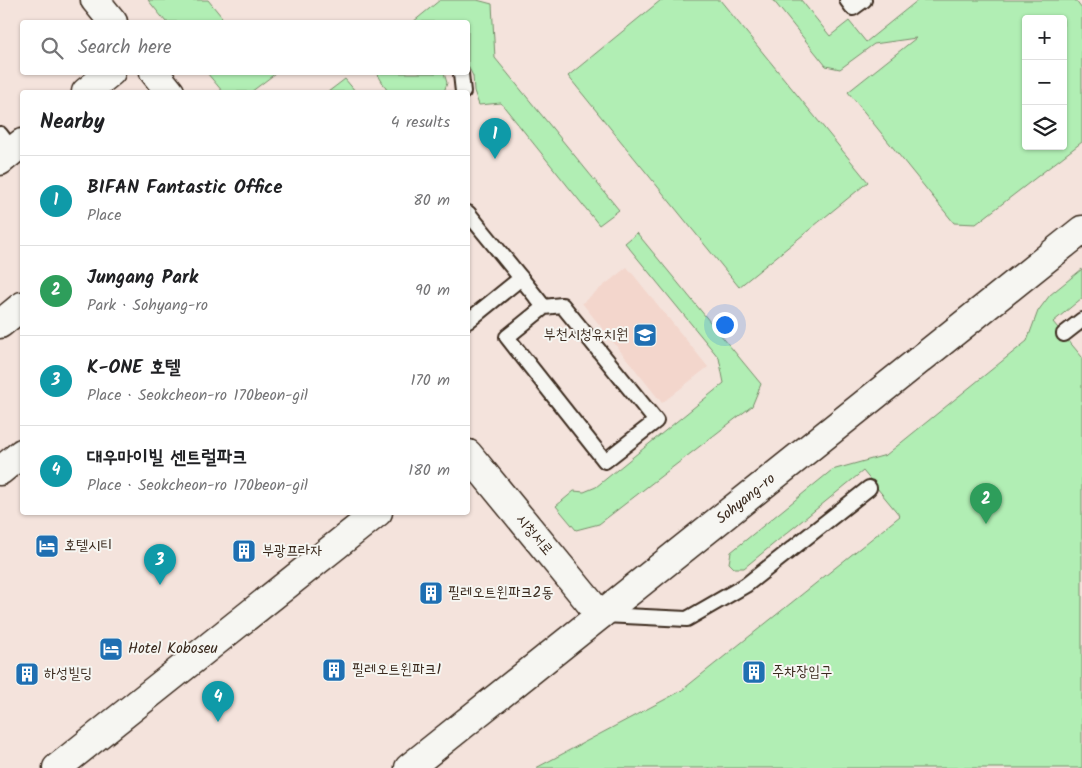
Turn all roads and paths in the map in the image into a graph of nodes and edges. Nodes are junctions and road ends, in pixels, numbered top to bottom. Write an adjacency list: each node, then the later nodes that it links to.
1 (95, 0): 4 (street)
2 (846, 0): 3 (lane)
3 (864, 0)
4 (111, 20)
5 (107, 75): 8 (street)
6 (156, 75): 9 (street)
7 (461, 75): 10 (lane)
8 (88, 90)
9 (168, 90)
10 (463, 90)
11 (470, 215): 13 (lane)
12 (1082, 230): 25 (street, Sohyang-ro)
13 (521, 278): 14 (lane); 16 (lane)
14 (544, 307): 14 (lane)
15 (20, 308): 18 (street)
16 (470, 319)
17 (1082, 320): 19 (lane)
18 (0, 324)
19 (1064, 334)
20 (20, 455): 22 (street)
21 (470, 456): 25 (street, 시청서로)
22 (0, 471)
23 (869, 488): 25 (lane)
24 (374, 515): 26 (street)
25 (600, 615): 27 (street, Sohyang-ro)
26 (57, 768)
27 (409, 768)

